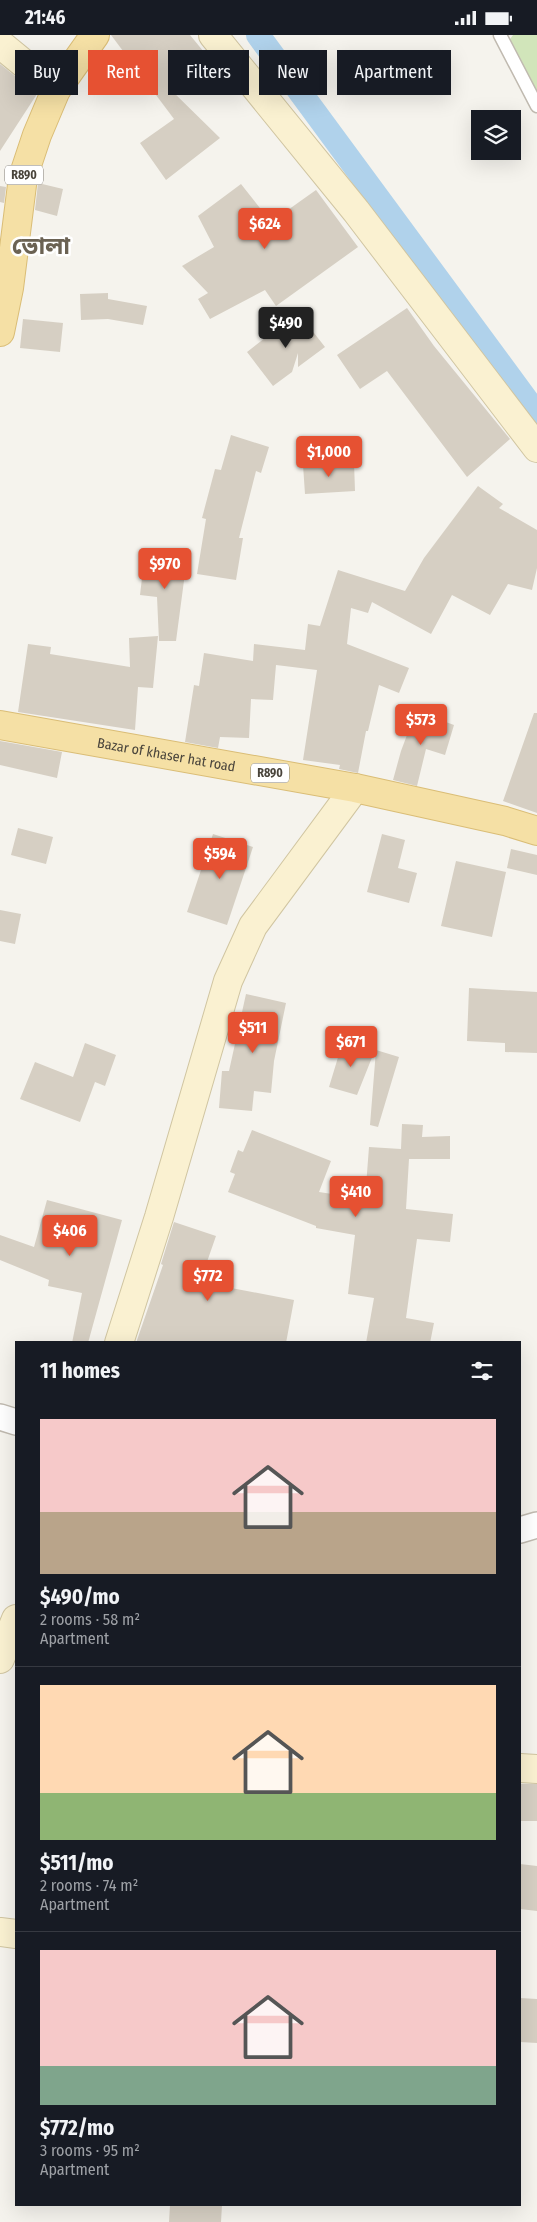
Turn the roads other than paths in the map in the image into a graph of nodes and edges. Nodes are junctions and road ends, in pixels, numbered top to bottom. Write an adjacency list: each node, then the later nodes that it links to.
1 (95, 35): 6 (main road, R890)
2 (213, 35): 10 (street)
3 (500, 35): 8 (lane)
4 (0, 44): 5 (street)
5 (15, 56)
6 (78, 59)
7 (54, 95): 9 (main road, R890)
8 (537, 106)
9 (0, 332)
10 (537, 448)
11 (0, 725): 12 (main road, Bazar of khaser hat road / R890)
12 (355, 788): 13 (main road, Bazar of khaser hat road / R890); 14 (street)
13 (537, 831)
14 (120, 1341)
15 (0, 1417): 16 (street)
16 (15, 1422)
17 (537, 1525): 18 (street)
18 (521, 1531)
19 (15, 1622): 20 (street)
20 (0, 1659)
21 (521, 1768): 22 (street)
22 (537, 1769)
23 (0, 1931): 24 (street)
24 (15, 1933)

